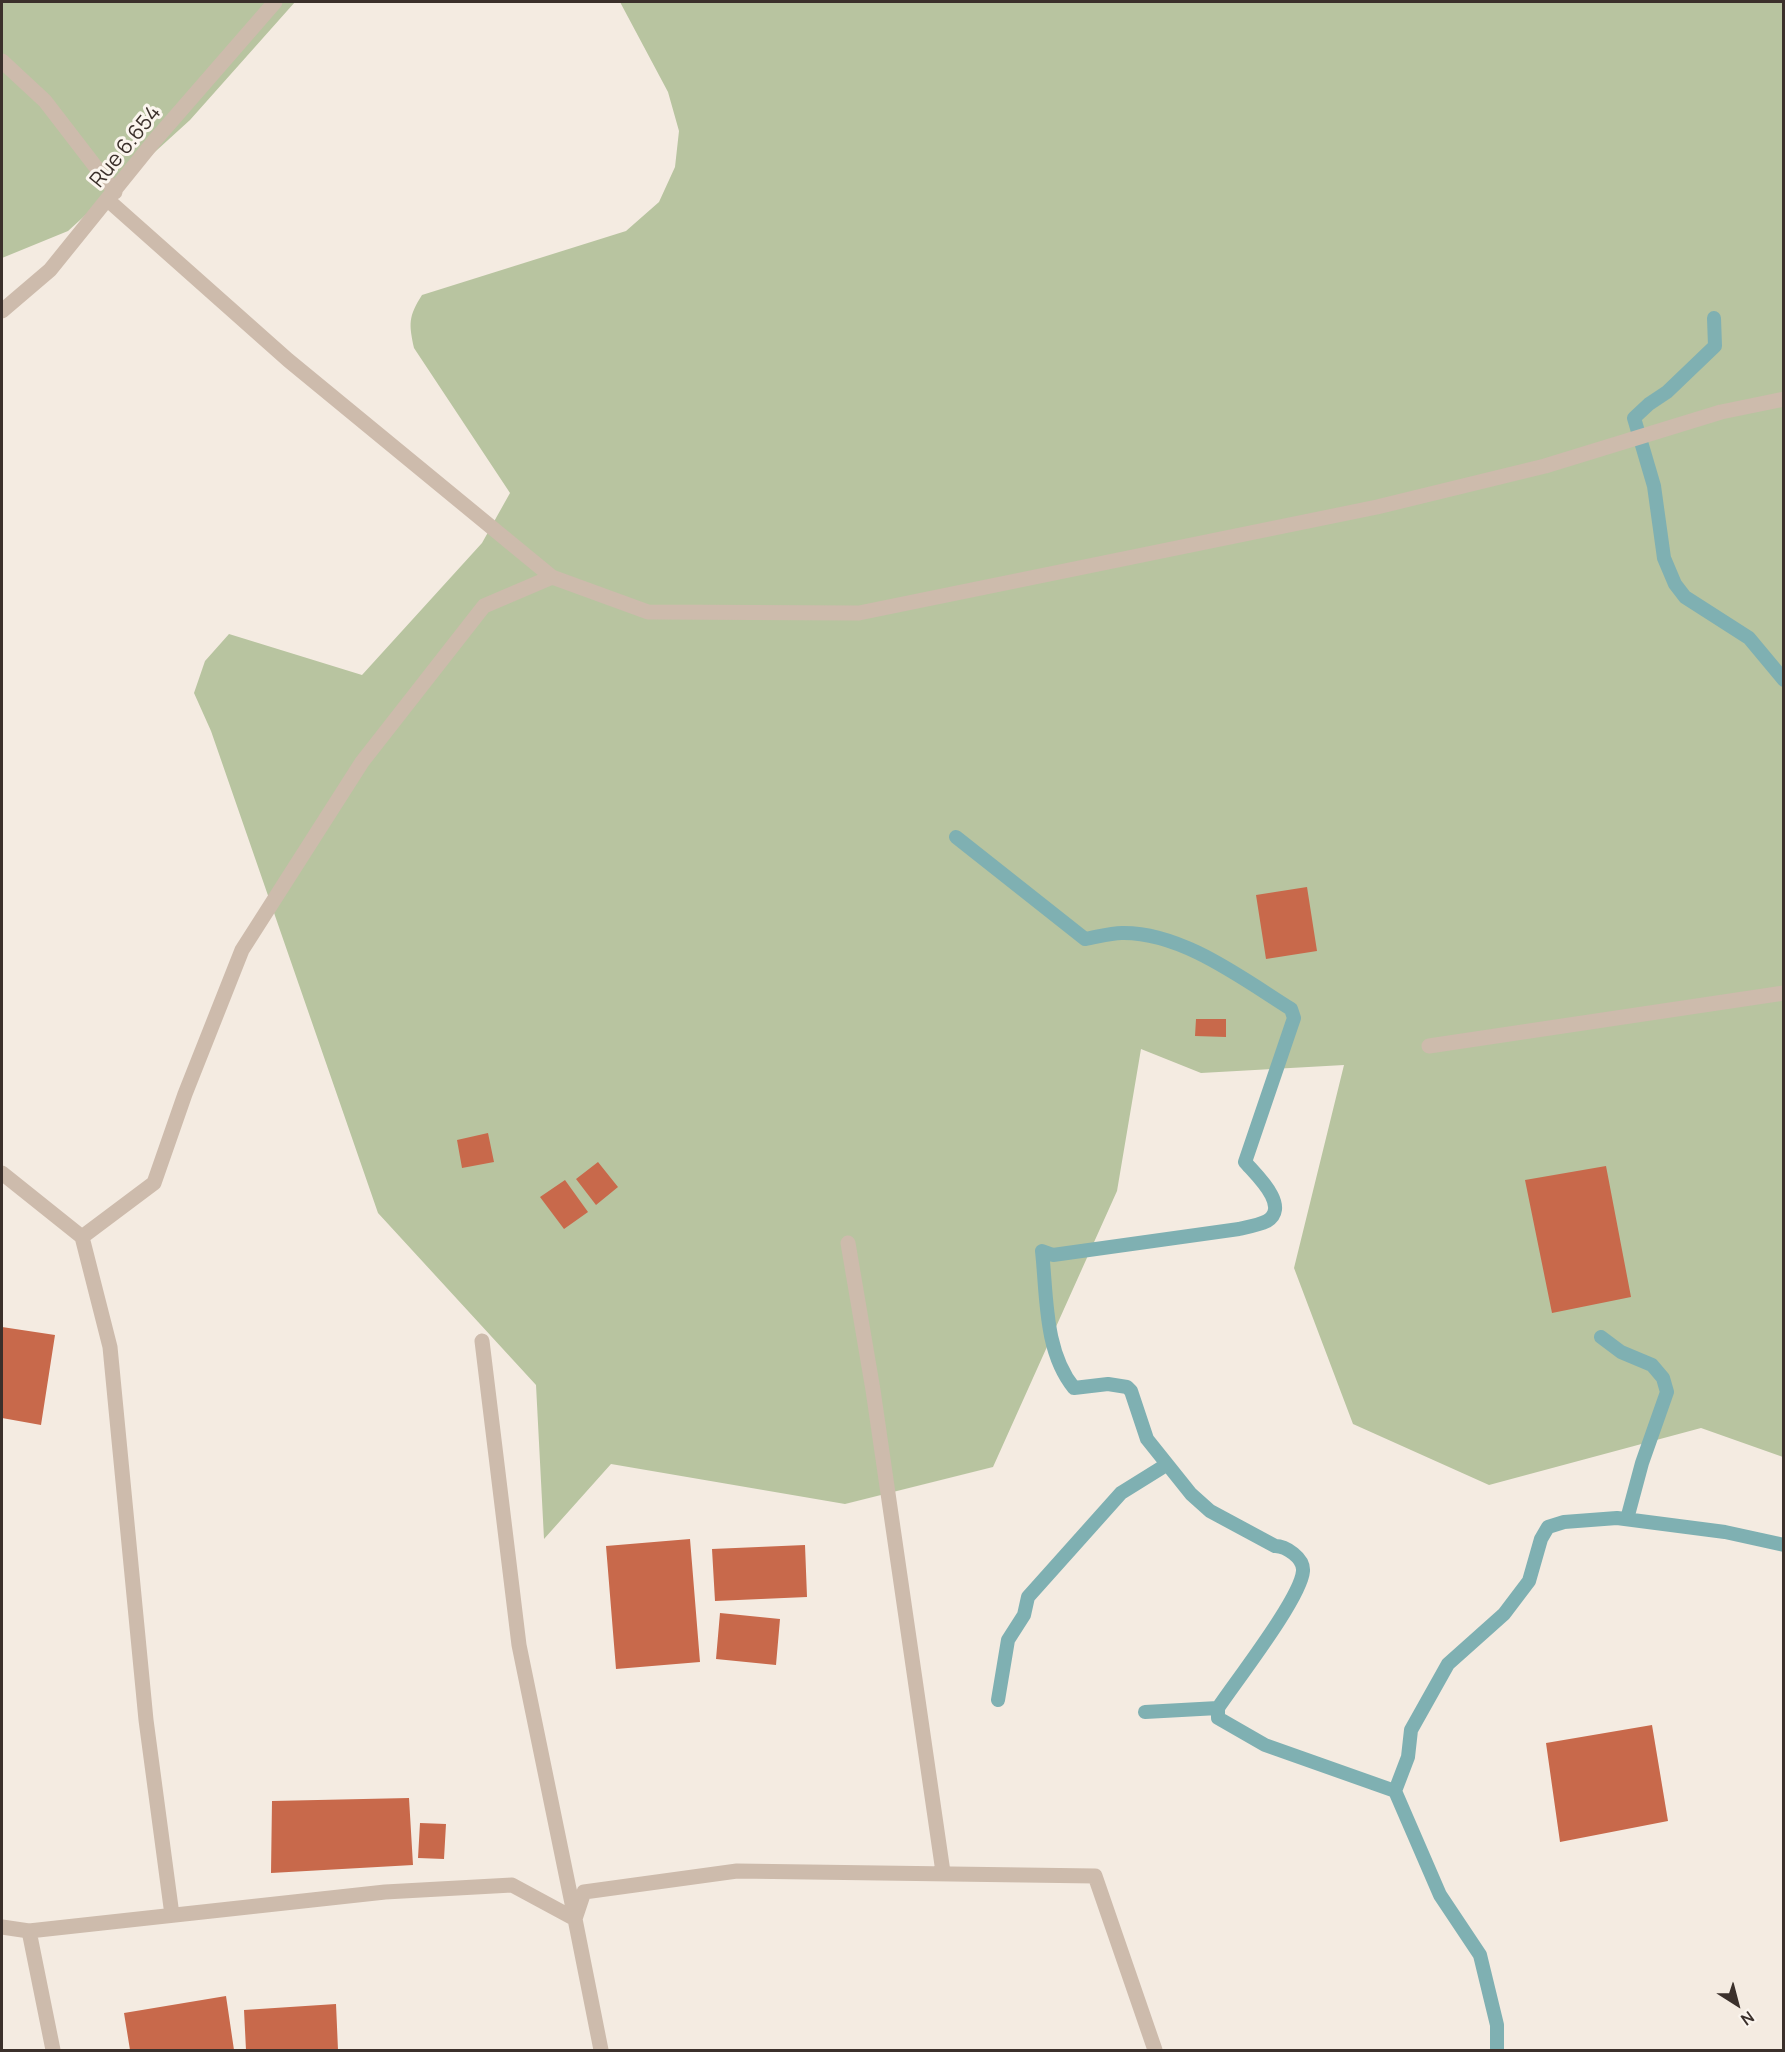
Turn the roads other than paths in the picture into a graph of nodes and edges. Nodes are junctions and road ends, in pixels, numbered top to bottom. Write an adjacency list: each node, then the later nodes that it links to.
1 (275, 2): 3 (street, Rue 6.654)
2 (2, 62): 3 (street)
3 (112, 196): 4 (street, Rue 6.654); 6 (street)
4 (2, 311)
5 (1784, 399): 6 (street)
6 (552, 577): 10 (street)
7 (1784, 993): 8 (street)
8 (1429, 1046)
9 (2, 1173): 10 (street)
10 (82, 1237): 14 (street)
11 (848, 1243): 13 (street)
12 (482, 1341): 15 (street)
13 (943, 1872): 15 (street); 20 (street)
14 (172, 1915): 15 (street); 17 (street)
15 (575, 1919): 19 (street)
16 (2, 1927): 17 (street)
17 (29, 1931): 18 (street)
18 (53, 2050)
19 (601, 2050)
20 (1155, 2050)

